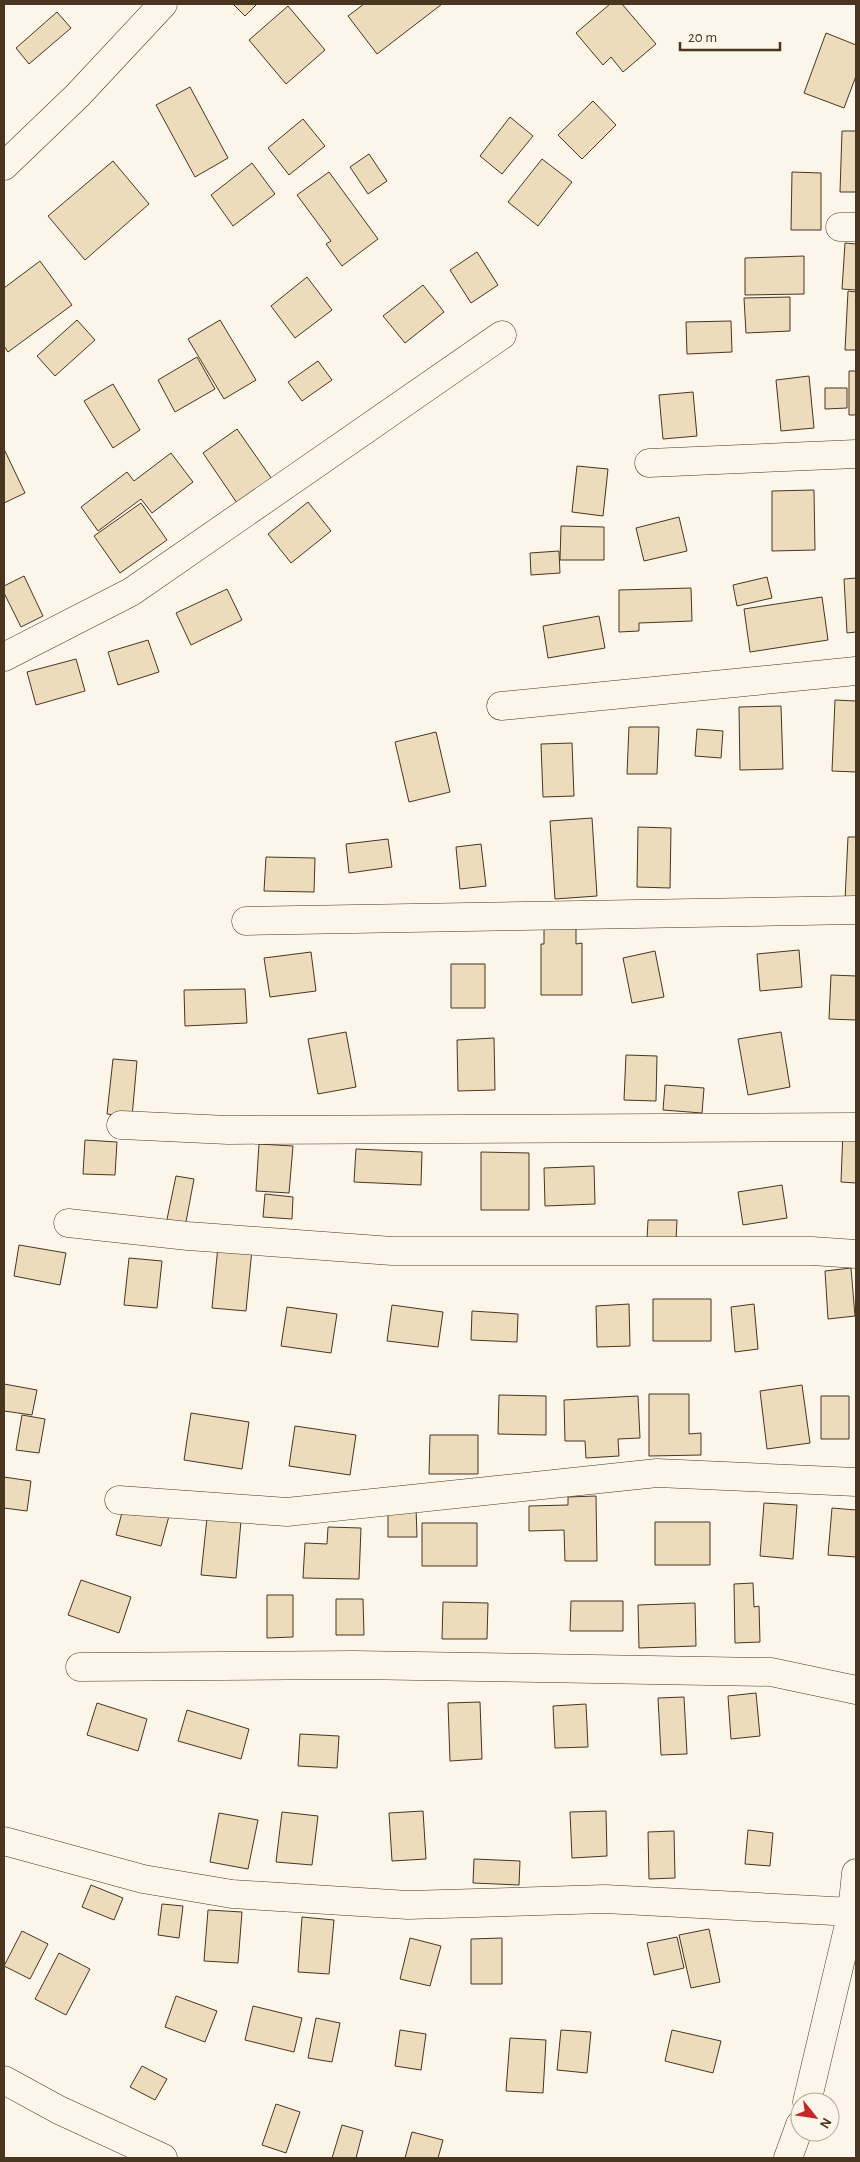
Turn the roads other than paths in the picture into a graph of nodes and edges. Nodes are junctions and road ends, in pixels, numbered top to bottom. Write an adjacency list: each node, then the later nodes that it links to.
1 (163, 4): 2 (main road)
2 (4, 166)
3 (502, 335): 6 (main road)
4 (856, 454): 5 (main road)
5 (648, 463)
6 (4, 657)
7 (856, 671): 8 (main road)
8 (501, 706)
9 (856, 910): 10 (main road)
10 (246, 921)
11 (121, 1125): 12 (main road)
12 (856, 1126)
13 (68, 1223): 14 (main road)
14 (856, 1254)
15 (856, 1482): 16 (main road)
16 (119, 1500)
17 (80, 1667): 18 (main road)
18 (856, 1690)
19 (4, 1841): 21 (main road)
20 (856, 1873): 21 (main road)
21 (852, 1912): 23 (main road)
22 (4, 2080): 25 (main road)
23 (809, 2092)
24 (794, 2142): 26 (main road)
25 (163, 2158)
26 (788, 2158)

